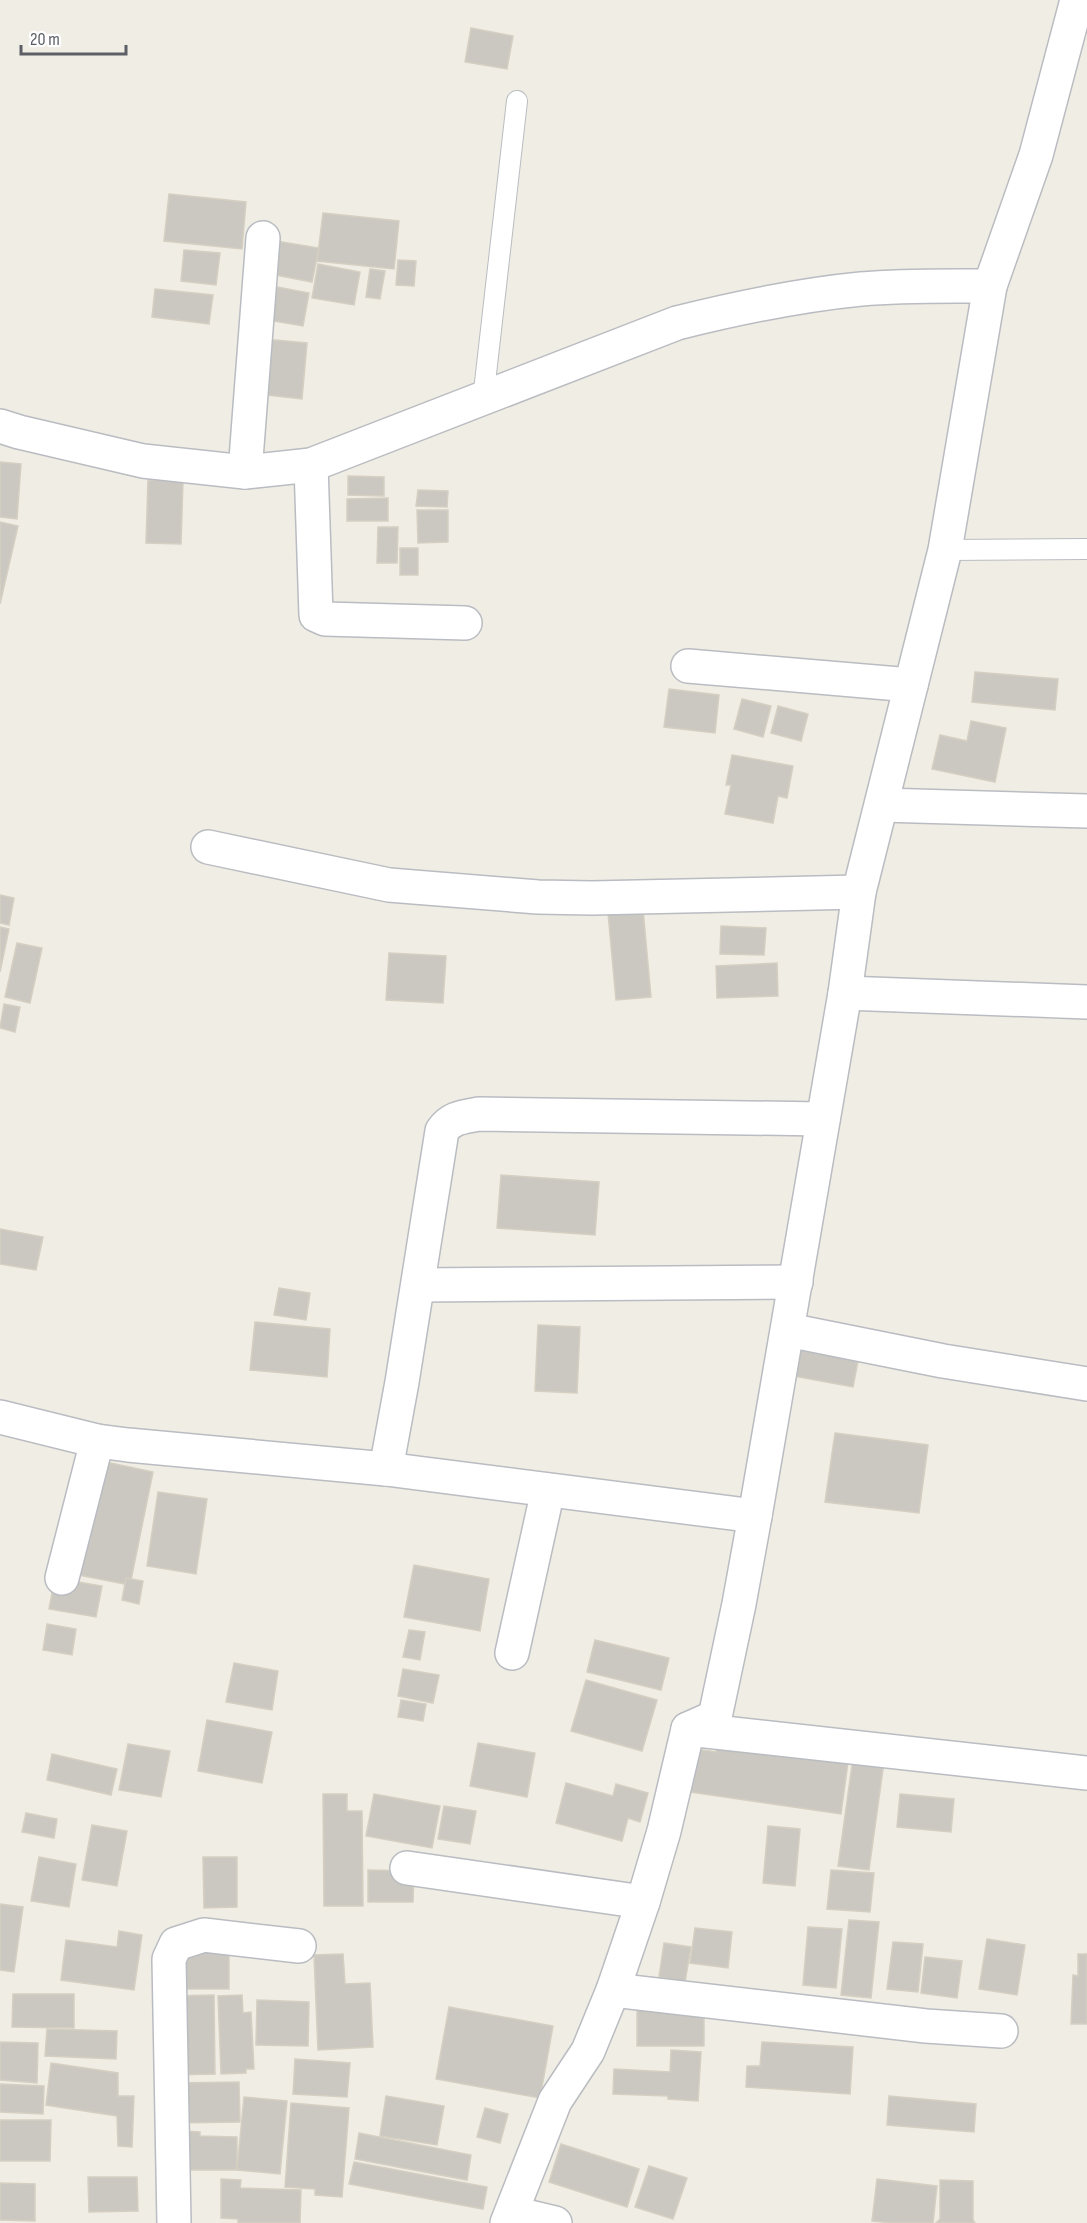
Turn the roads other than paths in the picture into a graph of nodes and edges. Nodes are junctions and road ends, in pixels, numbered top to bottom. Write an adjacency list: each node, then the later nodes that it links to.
1 (1077, 0): 4 (street)
2 (517, 101): 5 (lane)
3 (263, 238): 8 (street)
4 (990, 286): 5 (street); 10 (street)
5 (483, 399): 7 (street)
6 (0, 426): 8 (street)
7 (311, 465): 8 (street); 11 (street)
8 (245, 472)
9 (1087, 549): 10 (lane)
10 (945, 550): 13 (street)
11 (465, 623)
12 (688, 666): 13 (street)
13 (911, 685): 14 (street)
14 (882, 805): 15 (street); 17 (street)
15 (1087, 811)
16 (208, 847): 17 (street)
17 (859, 892): 18 (street)
18 (845, 993): 19 (street); 20 (street)
19 (1087, 1002)
20 (823, 1119): 21 (street); 22 (street)
21 (796, 1282): 22 (street); 23 (street)
22 (418, 1285): 27 (street)
23 (788, 1330): 24 (street); 29 (street)
24 (1087, 1384)
25 (0, 1417): 26 (street)
26 (97, 1441): 27 (street); 30 (street)
27 (386, 1469): 28 (street)
28 (548, 1490): 29 (street); 31 (street)
29 (755, 1516): 32 (street)
30 (62, 1578)
31 (512, 1653)
32 (688, 1729): 33 (street); 35 (street)
33 (1087, 1773)
34 (407, 1868): 35 (street)
35 (643, 1902): 37 (street)
36 (299, 1946): 40 (street)
37 (613, 1989): 38 (street); 39 (street)
38 (1001, 2031)
39 (510, 2218): 41 (street)
40 (174, 2223)
41 (555, 2223)

